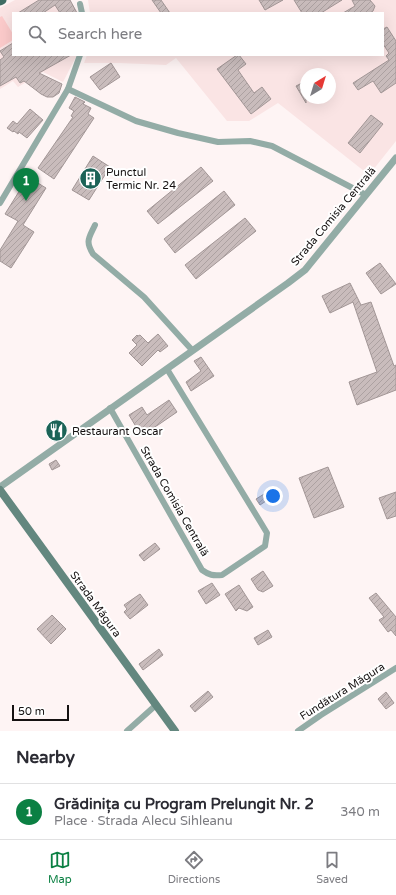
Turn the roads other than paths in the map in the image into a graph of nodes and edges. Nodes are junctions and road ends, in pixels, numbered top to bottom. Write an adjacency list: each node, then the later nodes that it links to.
1 (80, 4): 2 (street)
2 (82, 12)
3 (80, 56): 4 (street)
4 (68, 89): 6 (street); 7 (street)
5 (396, 158): 6 (street, Strada Comisia Centrală)
6 (366, 195): 9 (street, Strada Comisia Centrală)
7 (0, 203)
8 (95, 225): 9 (street)
9 (192, 350): 10 (street, Strada Comisia Centrală)
10 (167, 369): 11 (street, Strada Comisia Centrală); 11 (street, Strada Comisia Centrală)
11 (110, 408): 12 (street, Strada Comisia Centrală)
12 (0, 486)
13 (0, 490): 15 (main road, Strada Măgura)
14 (396, 668): 18 (street, Fundătura Măgura)
15 (156, 705): 16 (street); 17 (main road, Strada Măgura)
16 (127, 731)
17 (175, 731)
18 (298, 731)

